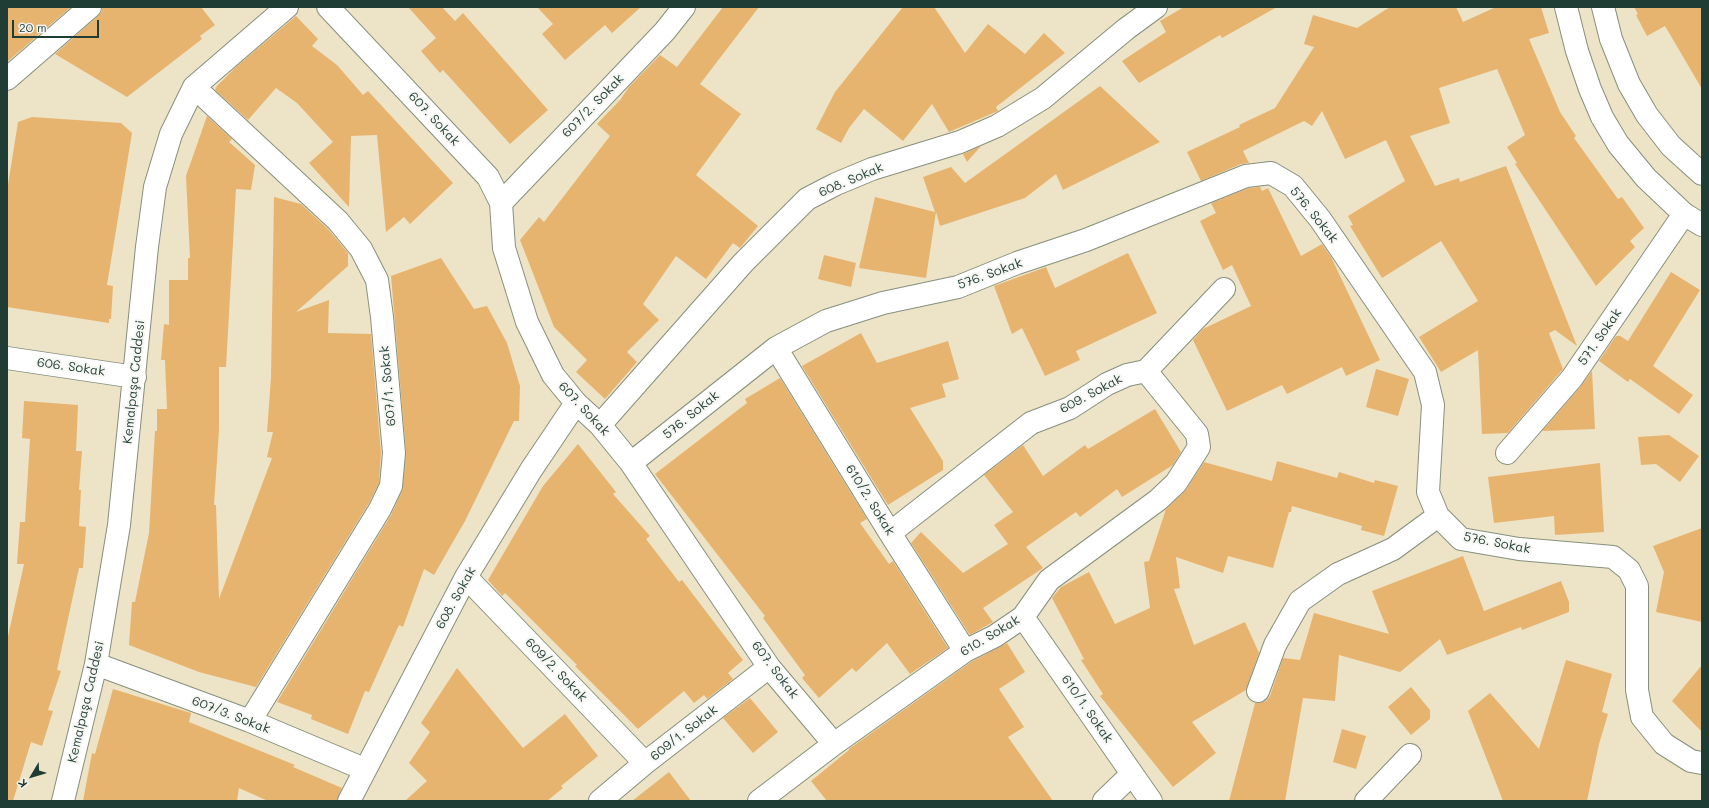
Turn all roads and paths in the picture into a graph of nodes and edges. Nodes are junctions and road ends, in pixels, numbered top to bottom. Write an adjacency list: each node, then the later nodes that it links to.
1 (90, 7): 8 (street)
2 (287, 7): 9 (street, Kemalpaşa Caddesi)
3 (328, 7): 11 (street, 607. Sokak)
4 (684, 7): 11 (street, 607/2. Sokak)
5 (1156, 7): 19 (street, 608. Sokak)
6 (1566, 7): 12 (street)
7 (1603, 7): 10 (street)
8 (7, 79)
9 (194, 87): 17 (street, Kemalpaşa Caddesi); 30 (street, 607/1. Sokak)
10 (1702, 174)
11 (501, 203): 18 (street, 607. Sokak)
12 (1693, 219): 20 (street, 571. Sokak)
13 (1224, 290): 16 (street)
14 (776, 348): 21 (street, 576. Sokak); 22 (street, 576. Sokak); 23 (street, 610/2. Sokak)
15 (7, 358): 17 (street, 606. Sokak)
16 (1146, 371): 23 (street, 609. Sokak); 25 (street, 610. Sokak)
17 (134, 377): 27 (street, Kemalpaşa Caddesi)
18 (576, 403): 19 (street, 607. Sokak); 24 (street, 608. Sokak)
19 (600, 425): 21 (street, 607. Sokak)
20 (1507, 453)
21 (632, 463): 28 (street, 607. Sokak)
22 (1438, 516): 29 (street); 34 (street, 576. Sokak)
23 (890, 533): 26 (street, 610/2. Sokak)
24 (466, 577): 33 (street, 609/2. Sokak); 35 (street, 608. Sokak)
25 (1023, 617): 26 (street, 610. Sokak); 36 (street, 610/1. Sokak)
26 (965, 651): 31 (street, 610. Sokak)
27 (96, 664): 30 (street, 607/3. Sokak); 37 (street, Kemalpaşa Caddesi)
28 (769, 667): 31 (street, 607. Sokak); 33 (street, 609/1. Sokak)
29 (1258, 691)
30 (250, 721): 35 (street, 607/3. Sokak)
31 (834, 744): 40 (street, 610. Sokak)
32 (1410, 755): 43 (street)
33 (645, 763): 39 (street, 609/1. Sokak)
34 (1702, 763)
35 (364, 769): 38 (street, 608. Sokak)
36 (1132, 774): 41 (street); 42 (street, 610/1. Sokak)
37 (63, 801)
38 (349, 801)
39 (600, 801)
40 (759, 801)
41 (1104, 801)
42 (1152, 801)
43 (1366, 801)

